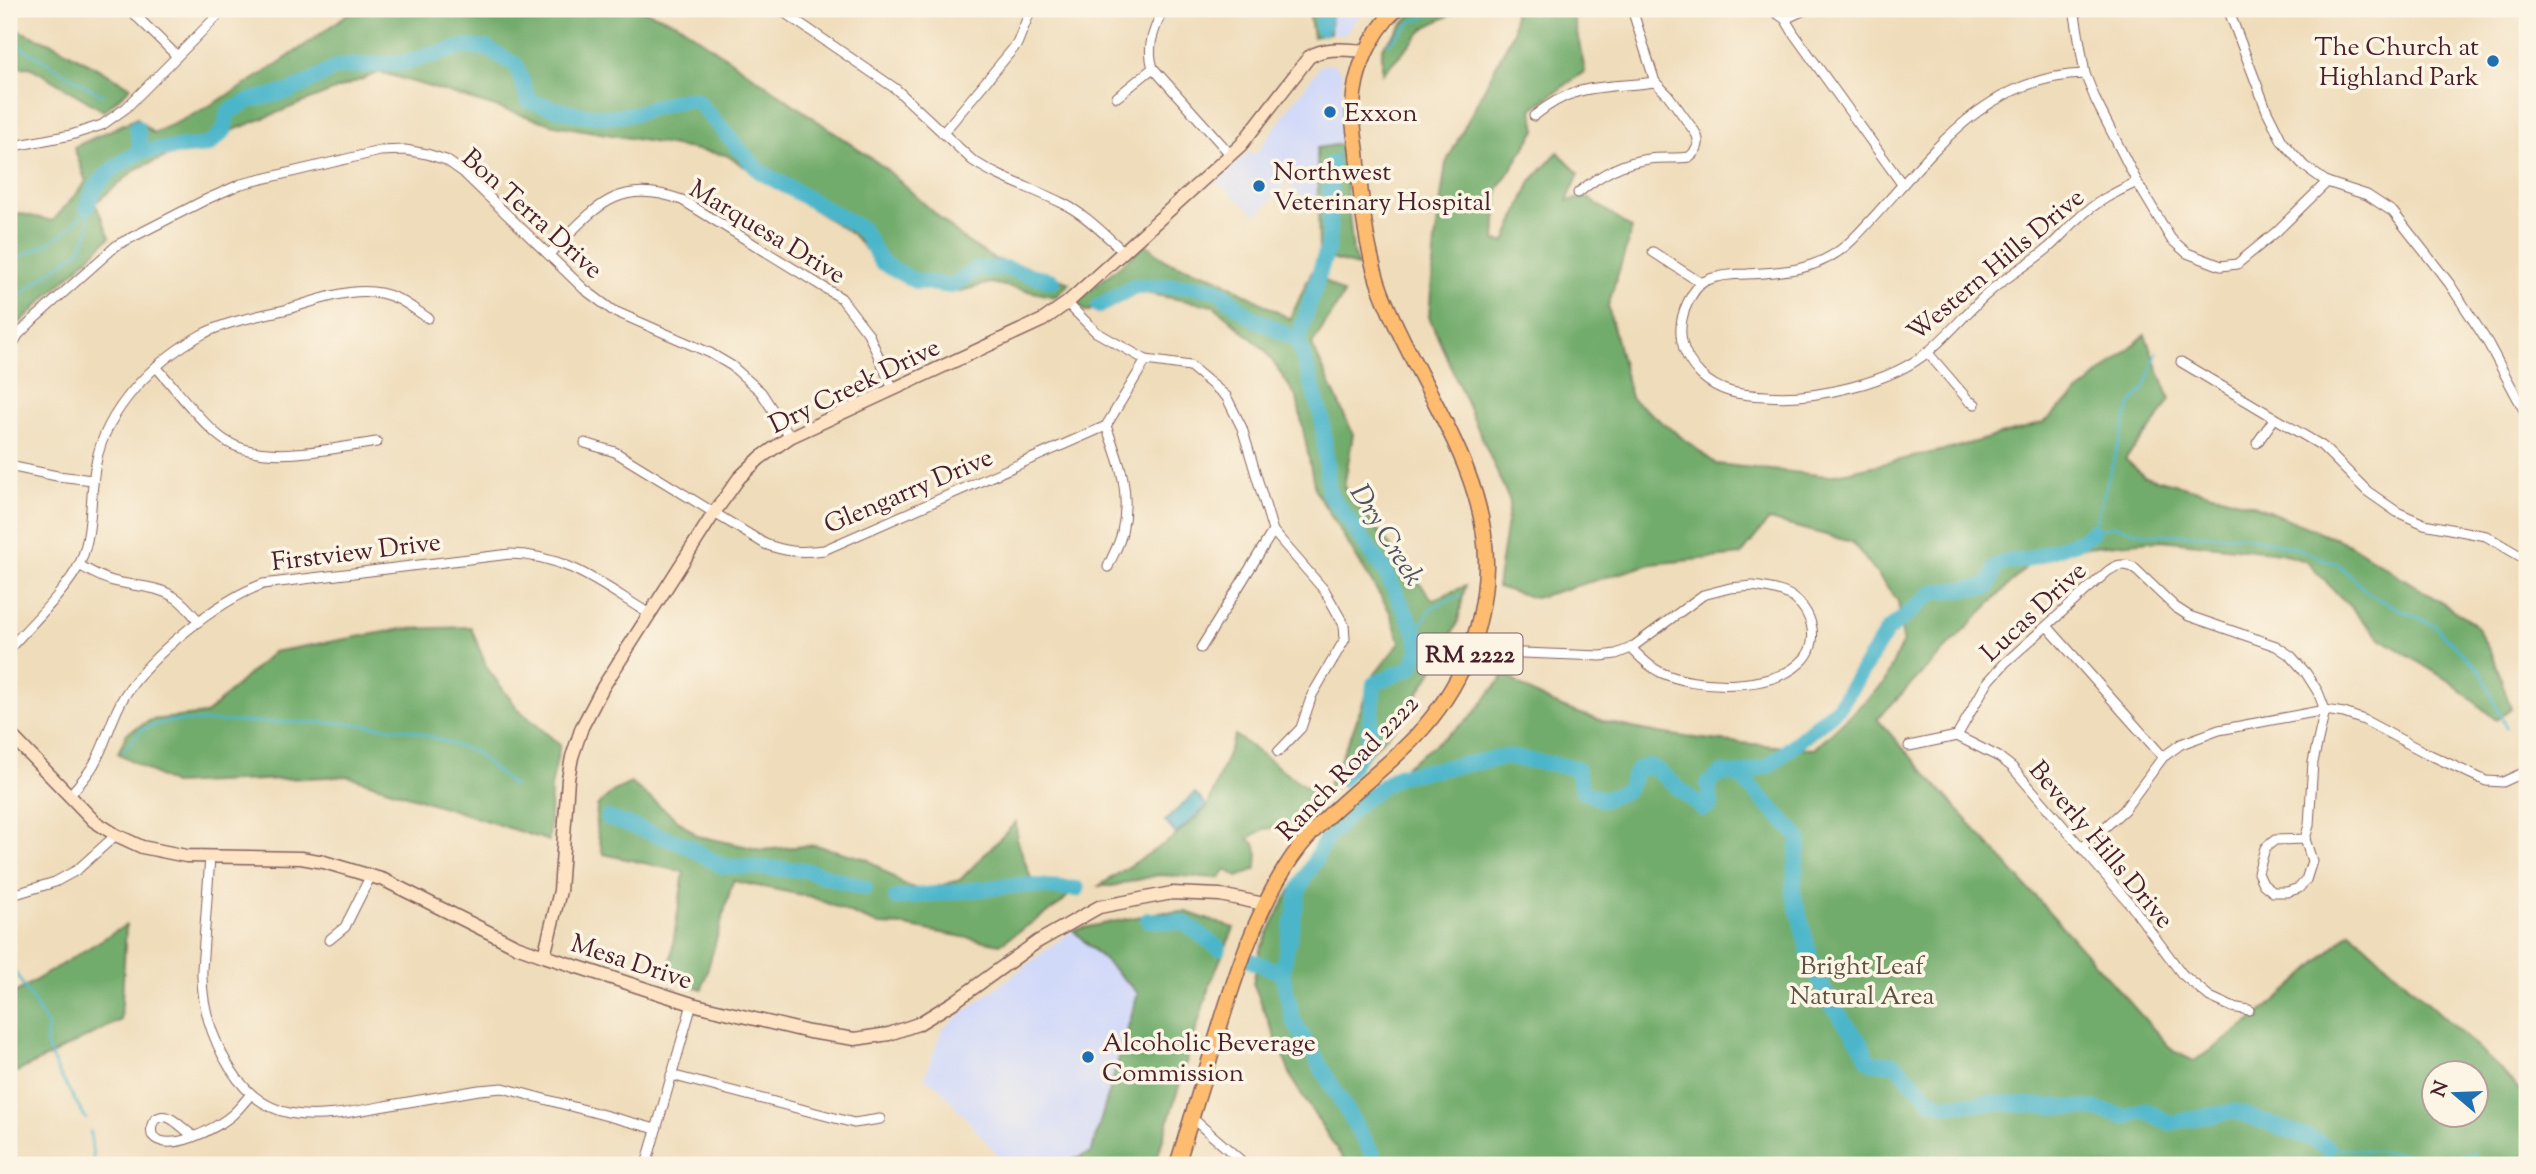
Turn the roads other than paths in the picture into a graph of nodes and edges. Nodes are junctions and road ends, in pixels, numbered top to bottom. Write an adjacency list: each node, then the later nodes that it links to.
1 (129, 9): 14 (street)
2 (224, 9): 14 (street)
3 (779, 9): 20 (street)
4 (1031, 9): 20 (street)
5 (1163, 9): 15 (street)
6 (1396, 9): 13 (main road, Ranch Road 2222 / RM 2222)
7 (1632, 9): 17 (street)
8 (1770, 9): 12 (street)
9 (1817, 9): 12 (street)
10 (2074, 9): 16 (street)
11 (2228, 9): 24 (street)
12 (1786, 19): 25 (street)
13 (1366, 51): 22 (street, Dry Creek Drive); 60 (main road, Ranch Road 2222 / RM 2222)
14 (177, 56): 21 (street)
15 (1153, 68): 18 (street); 22 (street)
16 (2085, 74): 23 (street); 25 (street)
17 (1655, 82): 19 (street); 26 (street)
18 (1117, 97)
19 (1534, 116)
20 (943, 133): 27 (street)
21 (9, 147)
22 (1231, 155): 27 (street, Dry Creek Drive)
23 (2137, 182): 24 (street); 34 (street, Western Hills Drive)
24 (2327, 182): 40 (street)
25 (1902, 184): 30 (street)
26 (1578, 192)
27 (1123, 251): 31 (street, Dry Creek Drive)
28 (1653, 252): 30 (street)
29 (550, 254): 33 (street, Bon Terra Drive); 38 (street, Marquesa Drive); 43 (street, Bon Terra Drive)
30 (1701, 283): 34 (street, Western Hills Drive)
31 (1067, 303): 35 (street); 38 (street, Dry Creek Drive)
32 (428, 318): 37 (street)
33 (9, 352)
34 (1927, 352): 39 (street)
35 (1146, 360): 42 (street); 50 (street)
36 (2181, 362): 41 (street)
37 (157, 368): 44 (street); 48 (street)
38 (893, 389): 43 (street, Dry Creek Drive)
39 (1975, 404)
40 (2527, 416)
41 (2274, 419): 46 (street); 51 (street)
42 (1105, 426): 49 (street, Glengarry Drive); 53 (street)
43 (790, 437): 49 (street, Dry Creek Drive)
44 (377, 442)
45 (585, 443): 49 (street, Glengarry Drive)
46 (2257, 443)
47 (9, 466): 48 (street)
48 (93, 480): 52 (street)
49 (714, 513): 54 (street, Dry Creek Drive)
50 (1273, 531): 57 (street); 65 (street)
51 (2527, 560)
52 (79, 565): 55 (street); 58 (street)
53 (1108, 567)
54 (648, 613): 55 (street, Firstview Drive); 77 (street, Dry Creek Drive)
55 (199, 621): 68 (street, Firstview Drive)
56 (2048, 626): 61 (street, Lucas Drive); 63 (street, Lucas Drive); 66 (street)
57 (1201, 648)
58 (9, 649)
59 (1631, 649): 59 (street); 60 (street)
60 (1472, 651): 75 (main road, Ranch Road 2222 / RM 2222)
61 (2325, 710): 66 (street); 67 (street); 70 (street)
62 (9, 733): 68 (street, Mesa Drive)
63 (1957, 736): 64 (street); 71 (street, Beverly Hills Drive)
64 (1909, 746)
65 (1278, 752)
66 (2163, 757): 71 (street)
67 (2527, 771)
68 (71, 794): 69 (street, Mesa Drive)
69 (116, 835): 72 (street, Mesa Drive); 74 (street)
70 (2305, 839): 70 (street)
71 (2082, 848): 79 (street, Beverly Hills Drive)
72 (210, 857): 73 (street, Mesa Drive); 81 (street)
73 (371, 875): 76 (street); 77 (street, Mesa Drive)
74 (9, 896)
75 (1264, 904): 78 (street, Mesa Drive); 82 (main road, Ranch Road 2222 / RM 2222)
76 (329, 940)
77 (544, 957): 78 (street, Mesa Drive)
78 (692, 1004): 80 (street)
79 (2249, 1010)
80 (671, 1075): 83 (street); 84 (street)
81 (251, 1094): 84 (street); 85 (street)
82 (1192, 1118): 87 (main road, Ranch Road 2222 / RM 2222); 88 (street)
83 (880, 1119)
84 (656, 1129): 86 (street)
85 (194, 1136)
86 (646, 1165)
87 (1177, 1165)
88 (1246, 1165)

